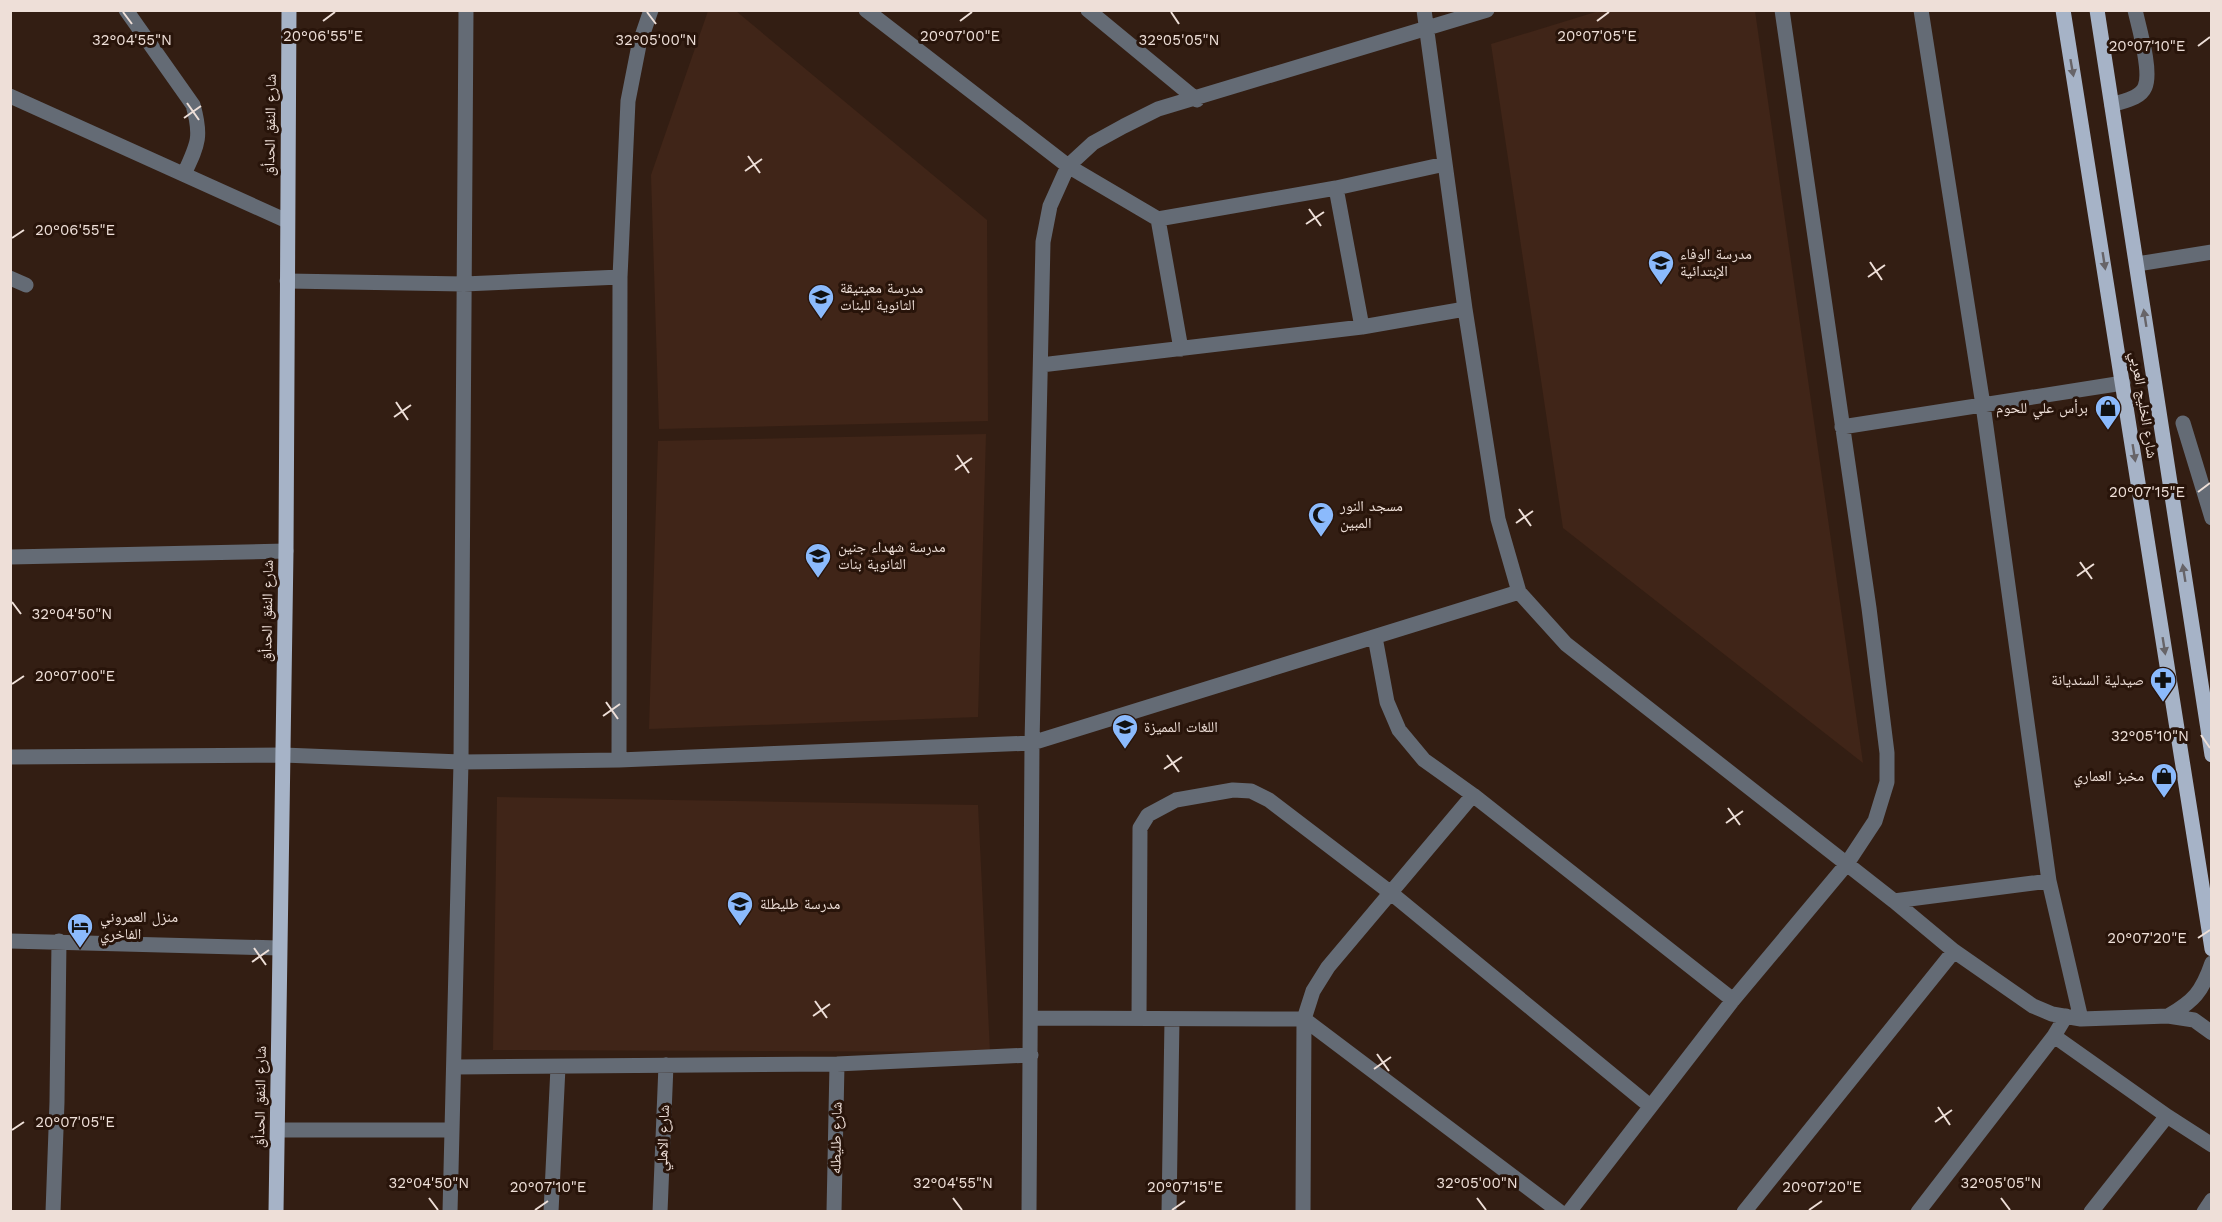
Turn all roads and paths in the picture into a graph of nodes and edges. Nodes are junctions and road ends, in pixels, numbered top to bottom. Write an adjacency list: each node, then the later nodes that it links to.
1 (126, 10): 20 (street)
2 (289, 10): 23 (main road, شارع النفق الحدأق)
3 (466, 10): 29 (street)
4 (651, 10): 26 (street)
5 (866, 10): 19 (street)
6 (1088, 10): 16 (street)
7 (1424, 10): 14 (street)
8 (1487, 10): 14 (street)
9 (1782, 10): 38 (street)
10 (1921, 10): 36 (street)
11 (2062, 10): 35 (main road, شارع الخليج العربي, one-way to 35)
12 (2097, 10): 17 (main road, شارع الخليج العربي)
13 (2135, 10): 17 (street)
14 (1427, 29): 16 (street); 18 (street)
15 (10, 96): 20 (street)
16 (1197, 100): 19 (street)
17 (2112, 105): 25 (main road, شارع الخليج العربي)
18 (1444, 164): 21 (street); 31 (street)
19 (1068, 166): 22 (street); 34 (street)
20 (184, 174): 23 (street)
21 (1336, 188): 22 (street); 32 (street)
22 (1158, 219): 33 (street)
23 (287, 221): 28 (main road, شارع النفق الحدأق)
24 (2211, 252): 25 (street)
25 (2137, 264): 44 (main road, شارع الخليج العربي, one-way to 25)
26 (620, 277): 29 (street); 49 (street)
27 (10, 278): 30 (street)
28 (287, 281): 29 (street); 40 (main road, شارع النفق الحدأق)
29 (464, 284): 50 (street)
30 (26, 285)
31 (1465, 309): 32 (street); 42 (street)
32 (1362, 327): 33 (street)
33 (1181, 349): 34 (street)
34 (1041, 365): 45 (street)
35 (2123, 384): 36 (street); 59 (main road, شارع الخليج العربي, one-way to 59)
36 (1983, 405): 38 (street); 53 (street)
37 (2183, 423): 39 (street)
38 (1842, 427): 52 (street)
39 (2211, 518)
40 (286, 550): 41 (street); 46 (main road, شارع النفق الحدأق)
41 (10, 557)
42 (1519, 592): 43 (street); 52 (street)
43 (1375, 637): 45 (street); 51 (street)
44 (2206, 684): 47 (main road, شارع الخليج العربي)
45 (1032, 743): 49 (street); 64 (street)
46 (283, 755): 48 (street); 50 (street); 58 (main road, شارع النفق الحدأق)
47 (2211, 755)
48 (10, 757)
49 (619, 760): 50 (street)
50 (461, 762): 75 (street)
51 (1473, 795): 54 (street); 62 (street)
52 (1846, 865): 55 (street); 62 (street)
53 (2049, 881): 55 (street); 67 (street)
54 (1391, 893): 65 (street); 66 (street); 76 (street)
55 (1894, 901): 60 (street)
56 (10, 941): 57 (street)
57 (59, 941): 58 (street); 82 (street)
58 (279, 948): 78 (main road, شارع النفق الحدأق)
59 (2211, 948)
60 (1954, 951): 67 (street); 93 (street)
61 (2211, 963): 63 (street)
62 (1733, 1000): 76 (street)
63 (2168, 1016): 67 (street); 69 (street)
64 (1031, 1018): 65 (street); 71 (street)
65 (1139, 1018): 68 (street)
66 (1304, 1018): 68 (street); 90 (street); 91 (street)
67 (2074, 1018): 70 (street)
68 (1173, 1019): 89 (street)
69 (2211, 1033)
70 (2054, 1036): 77 (street); 94 (street)
71 (1031, 1055): 72 (street); 88 (street)
72 (837, 1064): 73 (street); 87 (street, شارع طليطله)
73 (666, 1065): 74 (street); 86 (street, شارع الاهلي)
74 (558, 1066): 75 (street); 85 (street)
75 (456, 1067): 79 (street)
76 (1650, 1106): 92 (street)
77 (2167, 1116): 80 (street); 95 (street)
78 (278, 1130): 79 (street); 83 (main road, شارع النفق الحدأق)
79 (452, 1130): 84 (street)
80 (2211, 1145)
81 (2211, 1200): 96 (street)
82 (53, 1212)
83 (276, 1212)
84 (450, 1212)
85 (551, 1212)
86 (660, 1212)
87 (834, 1212)
88 (1029, 1212)
89 (1169, 1212)
90 (1303, 1212)
91 (1560, 1212)
92 (1569, 1212)
93 (1744, 1212)
94 (1918, 1212)
95 (2091, 1212)
96 (2204, 1212)

